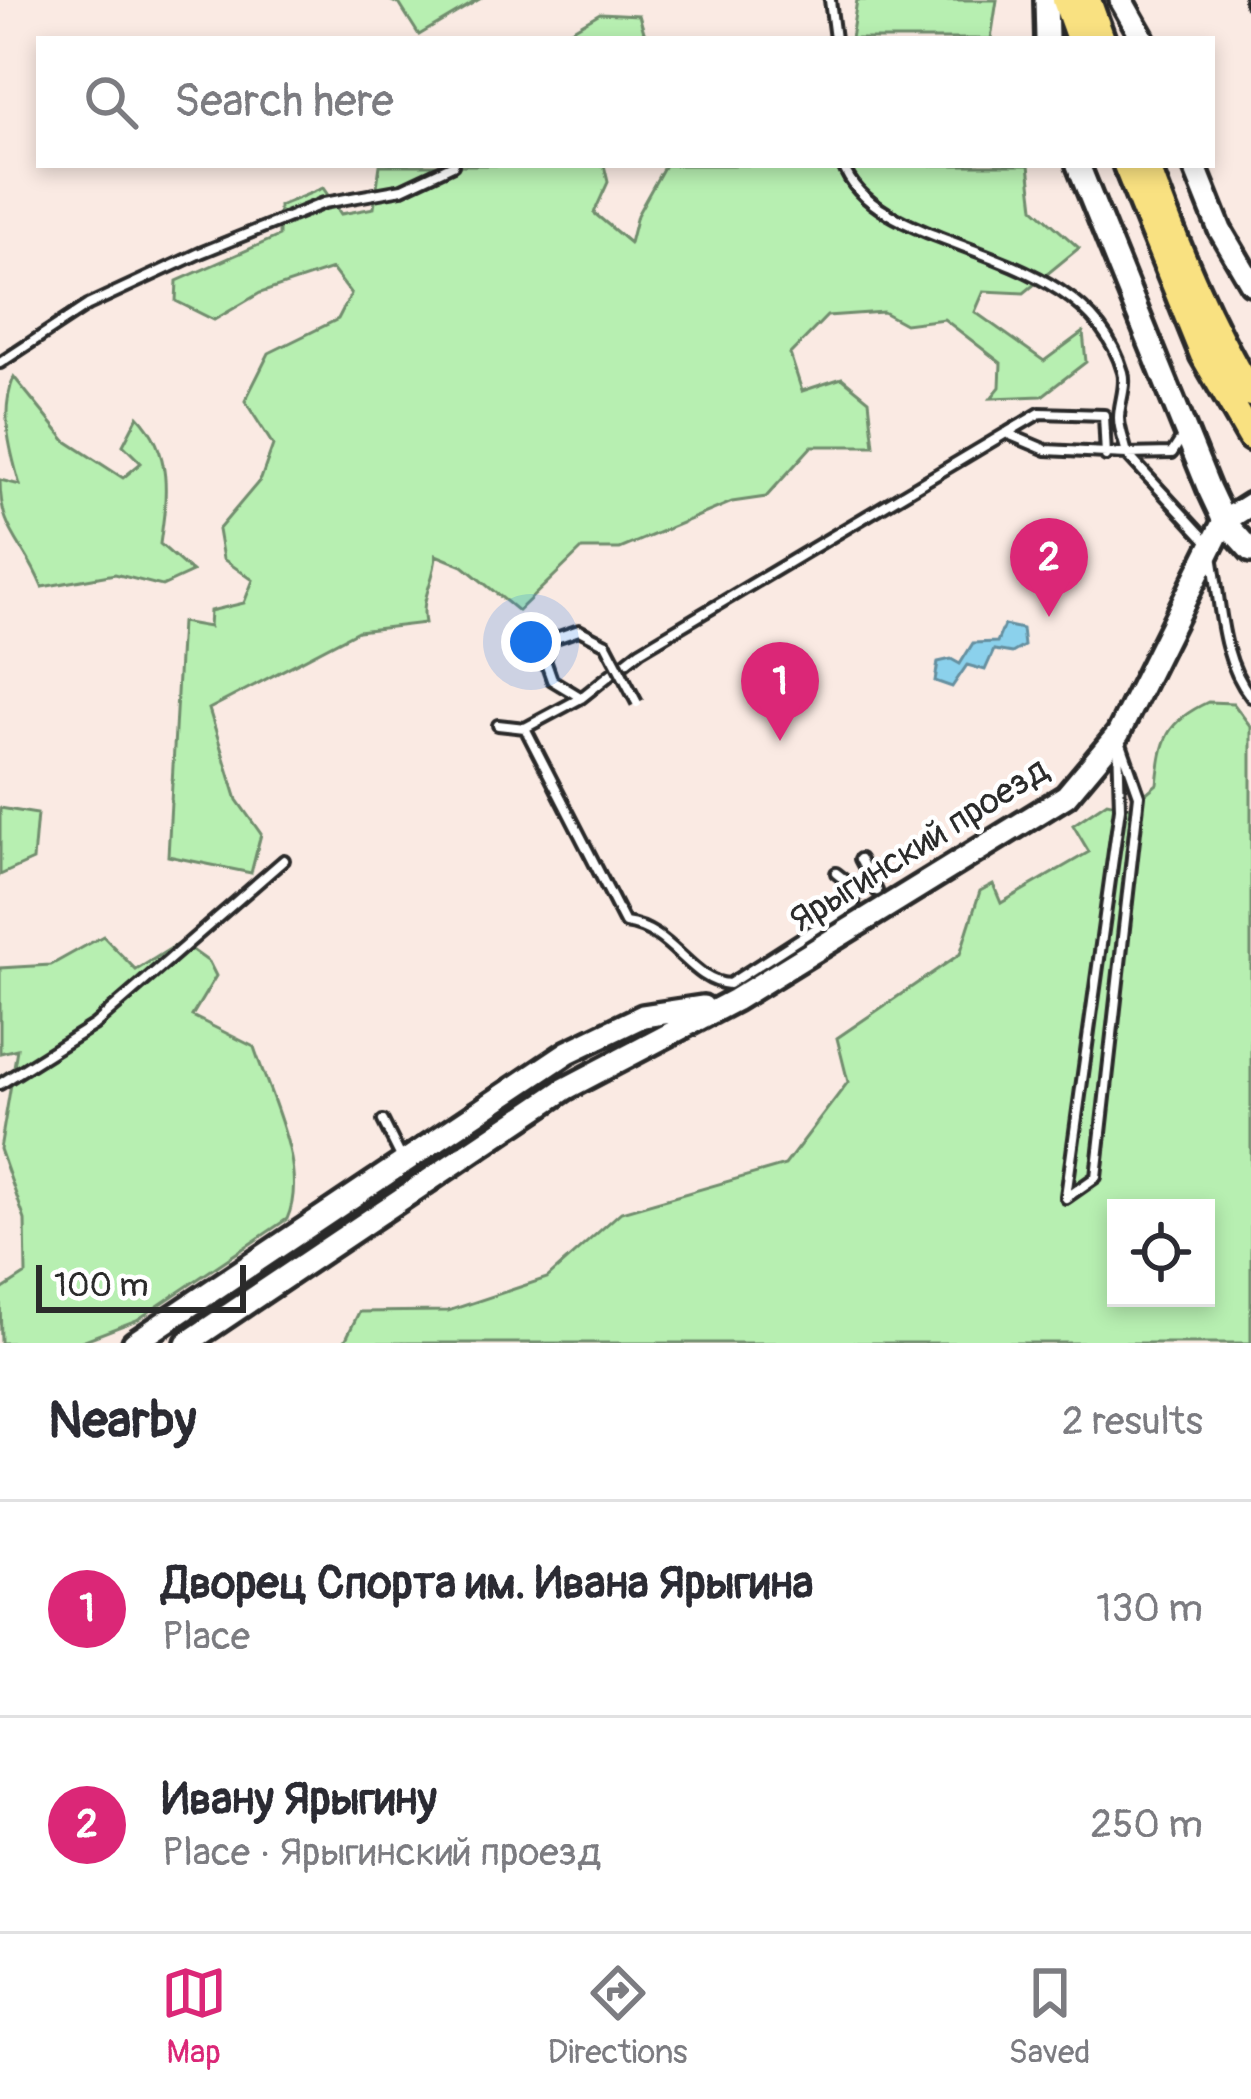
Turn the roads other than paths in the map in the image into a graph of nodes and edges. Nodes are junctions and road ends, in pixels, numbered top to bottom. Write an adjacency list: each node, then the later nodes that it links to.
1 (830, 0): 6 (lane)
2 (1046, 0): 7 (main road)
3 (1065, 0): 8 (highway)
4 (1088, 0): 9 (highway)
5 (1121, 0): 10 (main road)
6 (835, 36)
7 (1047, 36)
8 (1078, 36)
9 (1101, 36)
10 (1141, 36)
11 (447, 168): 18 (lane)
12 (844, 168): 23 (lane)
13 (1079, 168): 20 (main road)
14 (1127, 168): 22 (highway)
15 (1149, 168): 19 (highway)
16 (1195, 168): 17 (main road)
17 (1251, 284)
18 (0, 363)
19 (1251, 394)
20 (1185, 429): 23 (lane); 26 (main road)
21 (1006, 433): 24 (lane); 24 (lane); 30 (lane)
22 (1251, 438)
23 (1127, 454): 24 (lane); 27 (lane)
24 (1106, 456)
25 (1251, 504): 26 (main road)
26 (1225, 521): 27 (main road, Ярыгинский проезд); 28 (main road)
27 (1210, 545): 29 (lane); 34 (main road, Ярыгинский проезд)
28 (1251, 551)
29 (1251, 697)
30 (581, 698): 31 (lane, bridge); 33 (lane)
31 (637, 703)
32 (498, 725): 33 (lane)
33 (525, 728): 37 (lane)
34 (1118, 734): 34 (lane); 39 (main road, Ярыгинский проезд)
35 (284, 860): 42 (lane)
36 (860, 860): 38 (lane)
37 (836, 873)
38 (878, 891)
39 (722, 1005): 40 (main road, Ярыгинский проезд); 41 (main road, Ярыгинский проезд)
40 (568, 1052): 41 (main road); 44 (main road, Ярыгинский проезд)
41 (584, 1078): 46 (main road, Ярыгинский проезд)
42 (0, 1084)
43 (383, 1121): 44 (lane)
44 (404, 1161): 45 (main road, Ярыгинский проезд)
45 (134, 1343)
46 (187, 1343)

